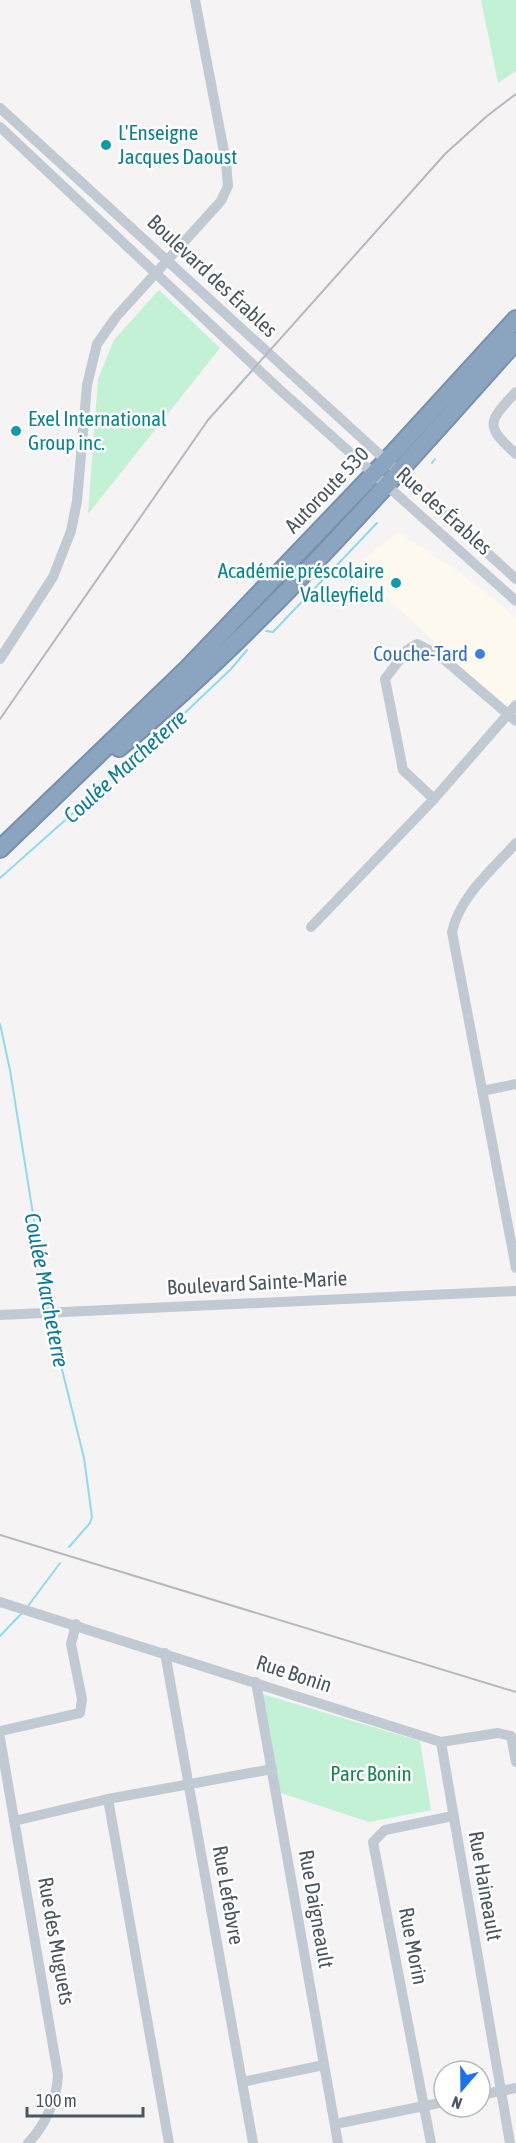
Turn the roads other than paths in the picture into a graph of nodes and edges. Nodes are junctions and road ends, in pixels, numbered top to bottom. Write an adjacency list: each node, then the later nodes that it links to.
1 (195, 0): 4 (street)
2 (0, 108): 4 (street, Boulevard des Érables)
3 (0, 127): 5 (street, Boulevard des Érables)
4 (168, 261): 5 (street); 10 (street, Boulevard des Érables)
5 (157, 272): 11 (street, Boulevard des Érables); 14 (street)
6 (516, 319): 10 (highway, Autoroute 530)
7 (516, 341): 10 (highway, Autoroute 530)
8 (516, 392): 9 (street)
9 (516, 454)
10 (392, 467): 11 (highway, Autoroute 530); 12 (street, Rue des Érables)
11 (379, 479): 13 (street, Rue des Érables); 18 (highway, Autoroute 530)
12 (516, 579)
13 (516, 601)
14 (0, 659)
15 (513, 713): 16 (street); 16 (street)
16 (434, 798): 19 (street)
17 (516, 843): 21 (street)
18 (5, 844)
19 (311, 927)
20 (516, 1084): 21 (street)
21 (482, 1091): 22 (street)
22 (516, 1268)
23 (516, 1291): 24 (street, Boulevard Sainte-Marie)
24 (0, 1315)
25 (0, 1602): 26 (street, Rue Bonin)
26 (71, 1623): 27 (street, Rue Bonin); 29 (street)
27 (165, 1653): 28 (street, Rue Bonin); 34 (street, Rue Lefebvre)
28 (256, 1683): 31 (street, Rue Bonin); 33 (street, Rue Daigneault)
29 (0, 1731)
30 (0, 1738): 37 (street, Rue des Muguets)
31 (441, 1742): 32 (street, Rue Bonin); 36 (street, Rue Haineault)
32 (516, 1762)
33 (272, 1769): 34 (street); 38 (street, Rue Daigneault)
34 (188, 1785): 35 (street); 39 (street, Rue Lefebvre)
35 (108, 1799): 37 (street); 47 (street)
36 (453, 1816): 41 (street, Rue Haineault); 44 (street, Rue Morin)
37 (14, 1821): 46 (street, Rue des Muguets)
38 (324, 2065): 39 (street); 45 (street, Rue Daigneault)
39 (242, 2082): 48 (street, Rue Lefebvre)
40 (516, 2088): 41 (street)
41 (501, 2091): 42 (street); 51 (street, Rue Haineault)
42 (492, 2093)
43 (432, 2105): 44 (street)
44 (425, 2106): 45 (street); 50 (street, Rue Morin)
45 (334, 2124): 49 (street, Rue Daigneault)
46 (28, 2143)
47 (169, 2143)
48 (253, 2143)
49 (338, 2143)
50 (431, 2143)
51 (510, 2143)

